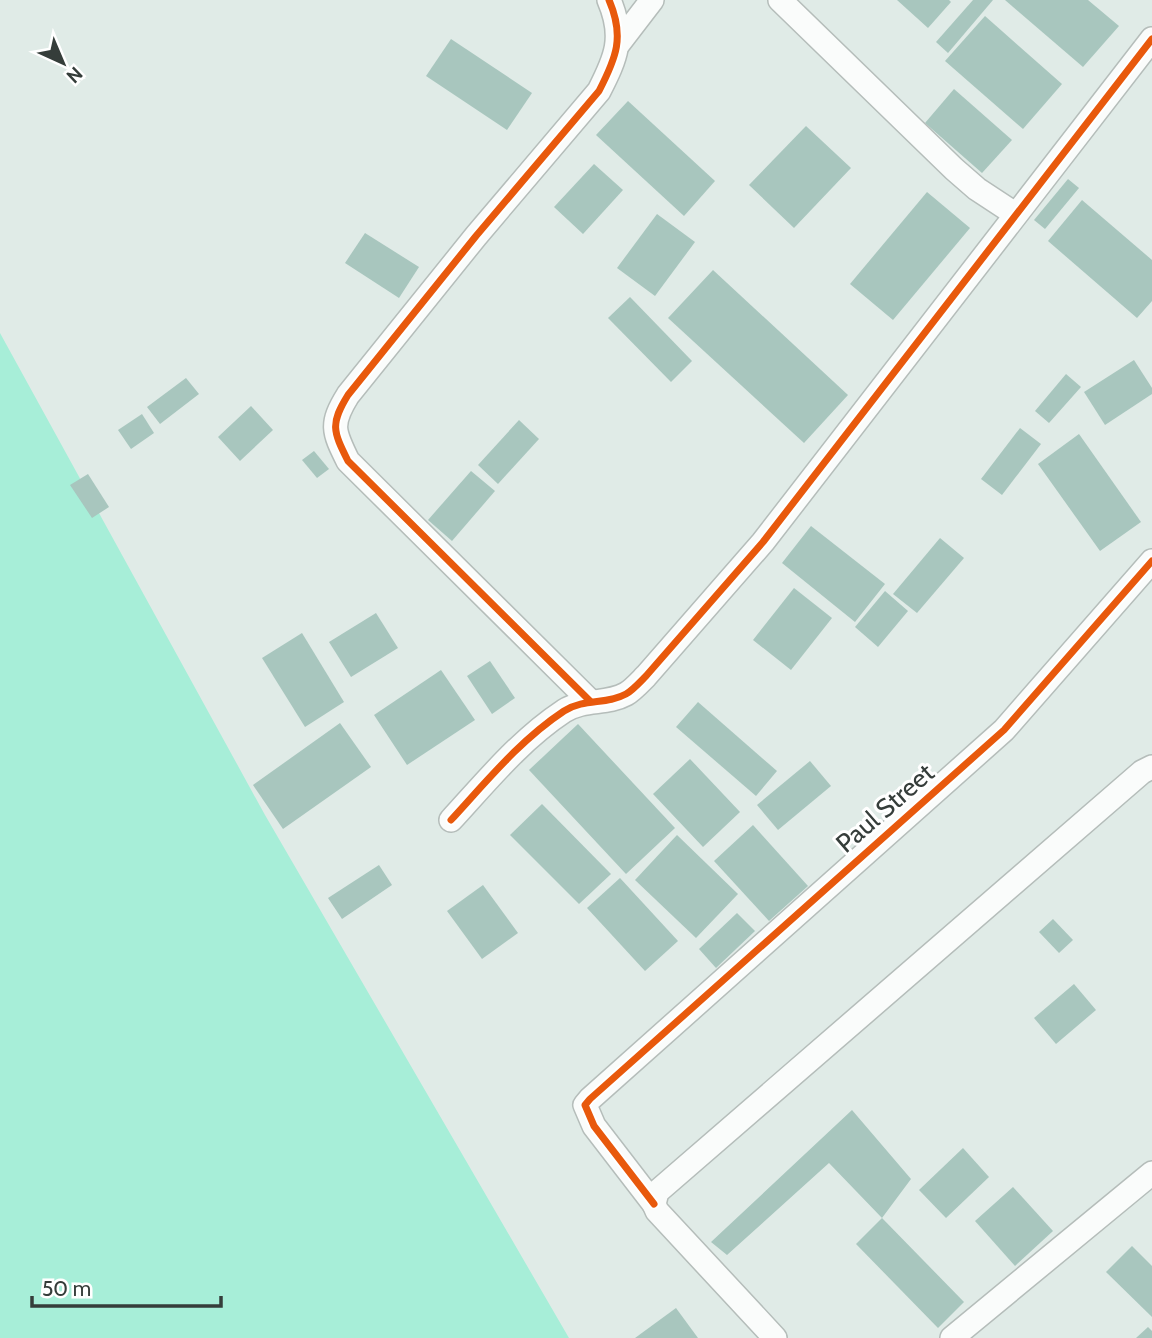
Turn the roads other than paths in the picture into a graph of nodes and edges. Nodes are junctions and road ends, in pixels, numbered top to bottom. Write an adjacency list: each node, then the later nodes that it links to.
1 (780, 0): 6 (street)
2 (610, 1): 3 (street); 5 (street)
3 (650, 2): 5 (street)
4 (1152, 39): 6 (street)
5 (619, 43): 8 (street)
6 (1015, 214): 8 (street)
7 (1152, 561): 12 (street, Paul Street)
8 (590, 701): 10 (street)
9 (1152, 767): 12 (street)
10 (451, 820)
11 (1152, 1173): 14 (street)
12 (654, 1204): 13 (street)
13 (775, 1338)
14 (952, 1338)

